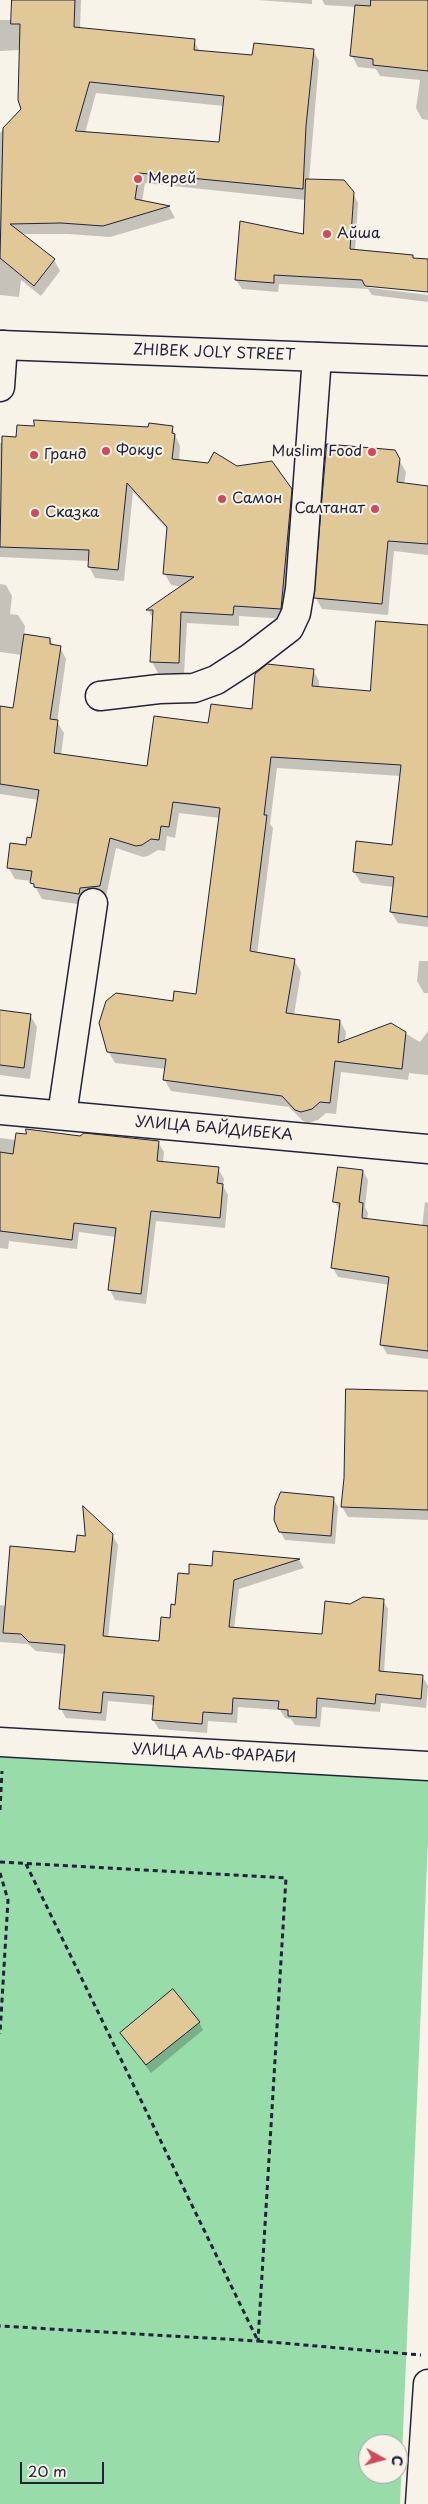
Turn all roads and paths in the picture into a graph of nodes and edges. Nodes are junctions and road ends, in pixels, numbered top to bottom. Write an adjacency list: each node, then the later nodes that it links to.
1 (1, 345): 2 (main road, ZHIBEK JOLY STREET); 4 (main road)
2 (317, 357): 3 (main road, ZHIBEK JOLY STREET); 5 (main road)
3 (428, 361)
4 (0, 387)
5 (100, 696)
6 (93, 903): 8 (main road)
7 (0, 1110): 8 (main road, УЛИЦА БАЙДИБЕКА)
8 (62, 1115): 9 (main road, УЛИЦА БАЙДИБЕКА)
9 (428, 1149)
10 (2, 1743): 11 (main road, УЛИЦА АЛЬ-ФАРАБИ); 12 (path)
11 (428, 1766)
12 (0, 1810)
13 (0, 1862): 14 (path)
14 (26, 1864): 19 (path); 19 (path)
15 (0, 1873): 16 (path)
16 (1, 2009): 17 (path)
17 (0, 2034)
18 (0, 2326): 19 (path)
19 (258, 2341): 20 (path)
20 (428, 2356)
21 (428, 2384): 22 (main road)
22 (420, 2504)

